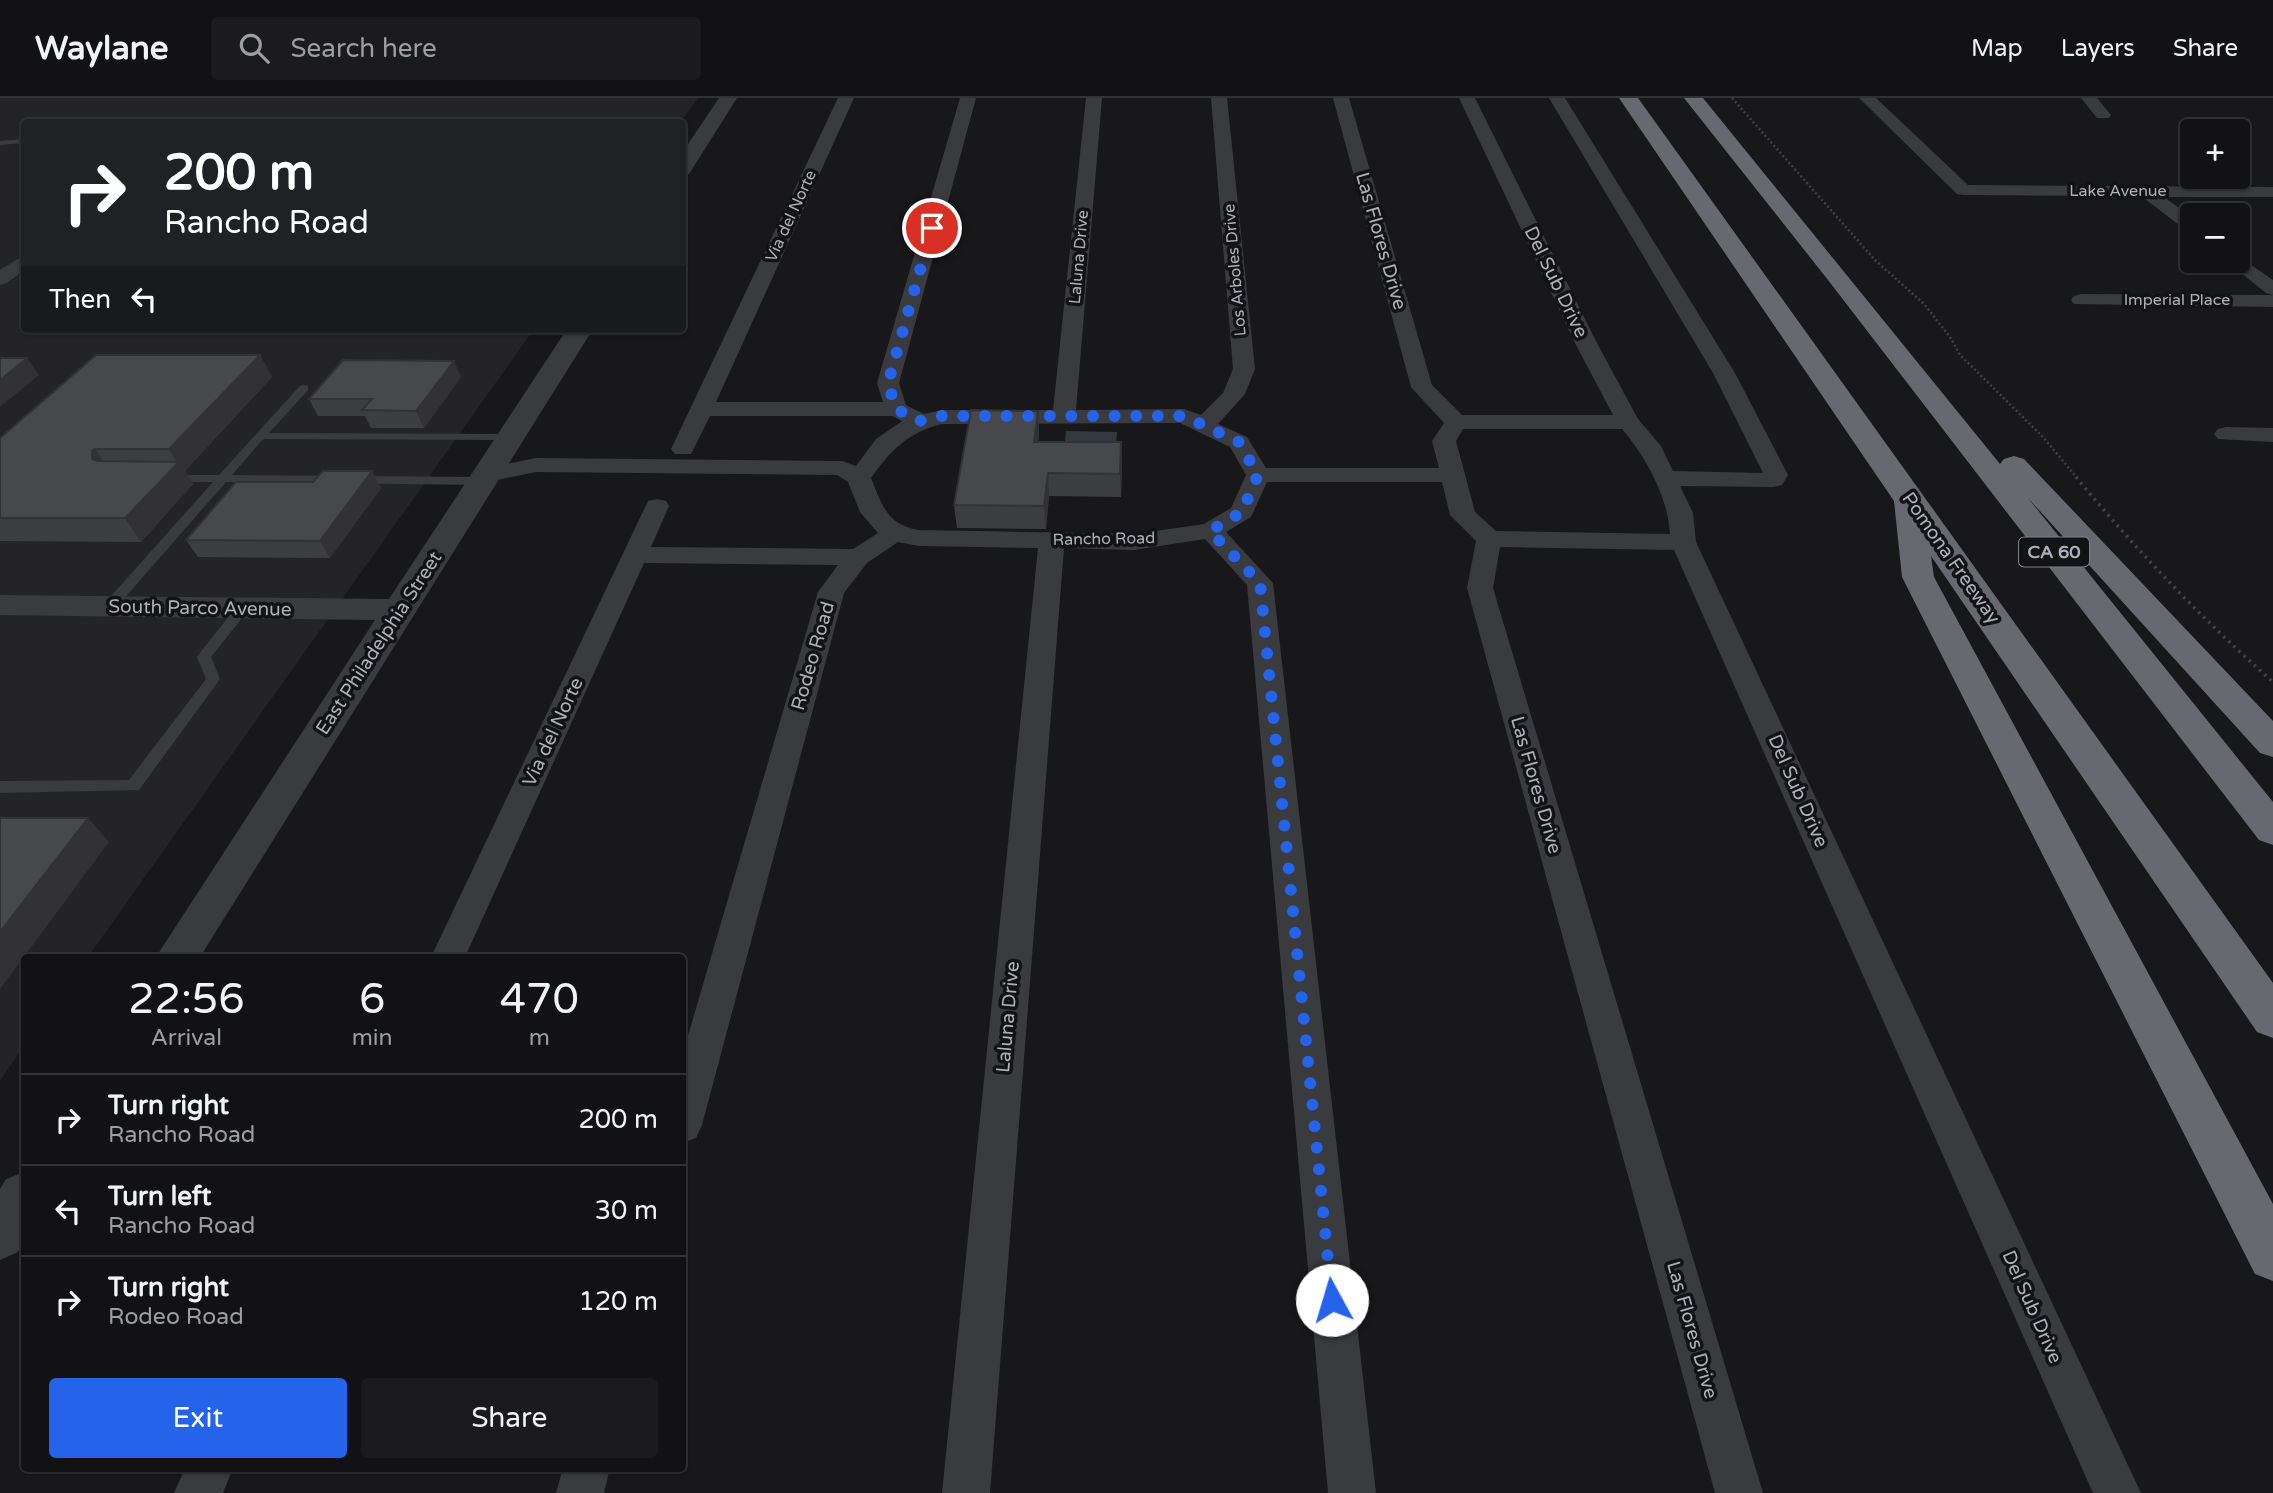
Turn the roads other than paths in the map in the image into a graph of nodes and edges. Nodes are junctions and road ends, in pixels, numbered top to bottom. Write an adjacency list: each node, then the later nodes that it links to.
1 (729, 98): 16 (street)
2 (846, 98): 29 (street, Via del Norte)
3 (968, 98): 30 (street)
4 (1094, 98): 31 (street, Laluna Drive)
5 (1219, 98): 35 (street, Los Arboles Drive)
6 (1341, 98): 33 (street, Las Flores Drive)
7 (1467, 98): 34 (street, Del Sub Drive)
8 (1557, 98): 46 (street)
9 (1628, 98): 48 (highway, Pomona Freeway)
10 (1693, 98): 22 (highway, CA 60)
11 (1867, 98): 17 (street, Lake Avenue)
12 (2089, 98): 13 (street)
13 (2104, 115)
14 (21, 141): 15 (lane)
15 (0, 143)
16 (686, 164)
17 (2145, 191): 18 (street, Lake Avenue); 19 (street)
18 (2273, 192)
19 (2180, 217)
20 (21, 263): 23 (street)
21 (2250, 272): 24 (street)
22 (1836, 275): 61 (highway); 63 (highway, CA 60)
23 (0, 279)
24 (2273, 289)
25 (2081, 300): 26 (street, Imperial Place)
26 (2273, 301)
27 (577, 333): 39 (street, East Philadelphia Street)
28 (304, 388): 38 (lane)
29 (701, 409): 30 (street); 40 (street, Via del Norte)
30 (896, 409): 32 (street)
31 (1064, 416): 32 (street); 35 (street)
32 (919, 421): 45 (street)
33 (1456, 422): 34 (street); 42 (street)
34 (1628, 422): 46 (street, Del Sub Drive)
35 (1202, 425): 41 (street)
36 (2226, 434): 37 (street)
37 (2273, 435)
38 (260, 436): 39 (lane); 47 (lane)
39 (511, 437): 44 (street, East Philadelphia Street)
40 (683, 449)
41 (1258, 475): 42 (street); 50 (street, Rancho Road)
42 (1453, 475): 52 (street)
43 (164, 478): 47 (lane)
44 (485, 478): 45 (street); 47 (lane); 60 (street, East Philadelphia Street)
45 (859, 478): 51 (street)
46 (1664, 478): 54 (street, Del Sub Drive)
47 (222, 479): 58 (lane)
48 (1908, 496): 66 (highway, Pomona Freeway); 70 (highway)
49 (657, 506): 55 (street, Via del Norte)
50 (1210, 531): 53 (street, Rancho Road); 76 (street)
51 (894, 534): 53 (street, Rancho Road); 56 (street, Rodeo Road)
52 (1489, 539): 54 (street); 77 (street, Las Flores Drive)
53 (1052, 540): 75 (street, Laluna Drive)
54 (1683, 542): 78 (street, Del Sub Drive)
55 (635, 555): 56 (street); 65 (street, Via del Norte)
56 (859, 557): 67 (street, Rodeo Road)
57 (0, 605): 58 (street, South Parco Avenue)
58 (109, 607): 59 (street, South Parco Avenue)
59 (243, 608): 60 (street, South Parco Avenue); 62 (lane)
60 (400, 610): 64 (street, East Philadelphia Street)
61 (2273, 744)
62 (0, 787)
63 (2273, 830)
64 (179, 954)
65 (448, 954)
66 (2273, 1019)
67 (686, 1111)
68 (21, 1201): 69 (street)
69 (0, 1235)
70 (2273, 1256)
71 (208, 1472): 73 (street)
72 (586, 1472): 74 (street)
73 (198, 1493)
74 (580, 1493)
75 (967, 1493)
76 (1352, 1493)
77 (1739, 1493)
78 (2117, 1493)

